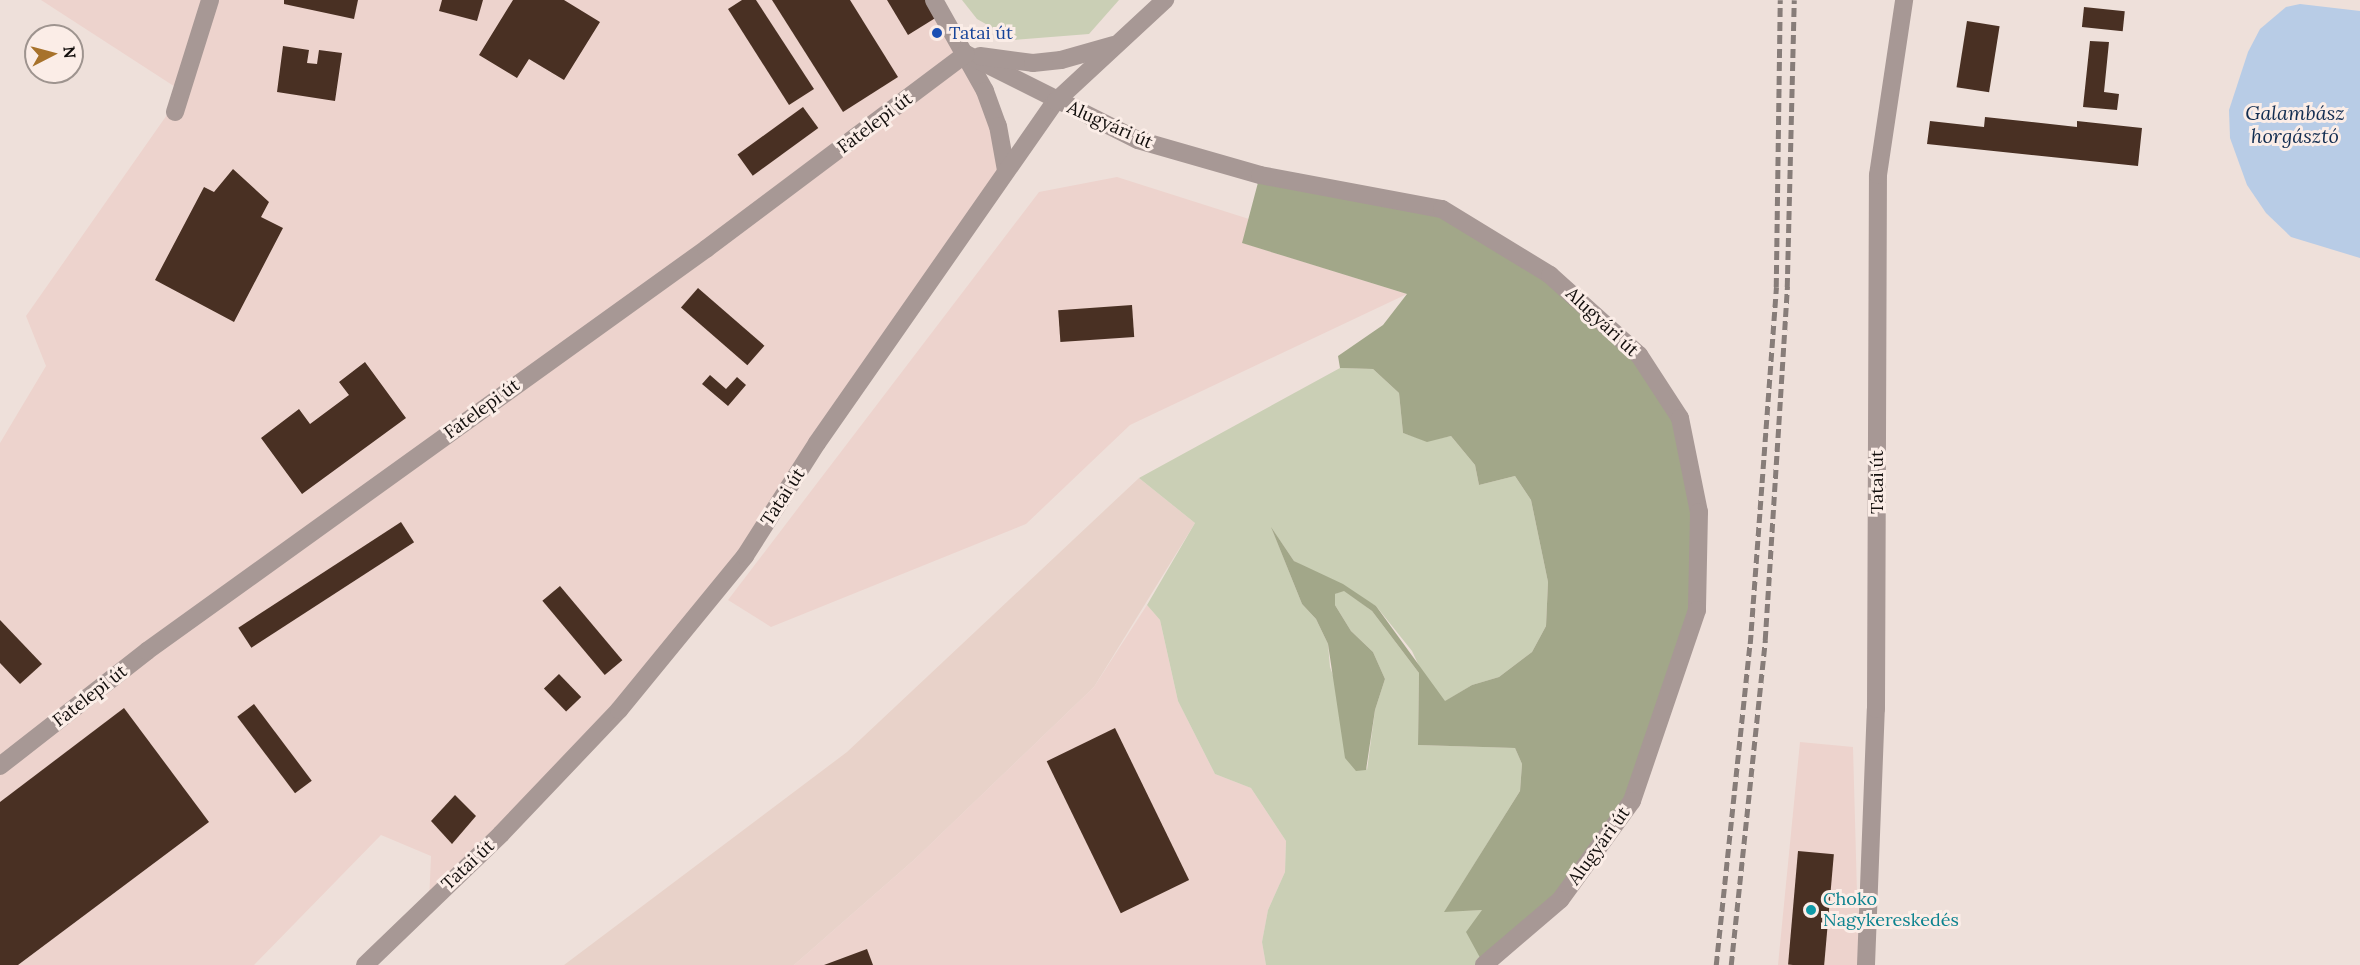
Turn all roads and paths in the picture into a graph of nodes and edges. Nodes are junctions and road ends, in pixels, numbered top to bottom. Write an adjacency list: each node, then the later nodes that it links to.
1 (210, 0): 8 (street)
2 (934, 0): 6 (street)
3 (1165, 0): 5 (street, Tatai út)
4 (1904, 0): 13 (street, Tatai út)
5 (1118, 44): 6 (street); 7 (street, Tatai út)
6 (966, 54): 7 (street, Alugyári út); 9 (street); 10 (street, Fatelepi út)
7 (1056, 101): 9 (street, Tatai út); 12 (street, Alugyári út)
8 (176, 112)
9 (1006, 170): 11 (street, Tatai út)
10 (0, 766)
11 (364, 965)
12 (1484, 965)
13 (1866, 965)

